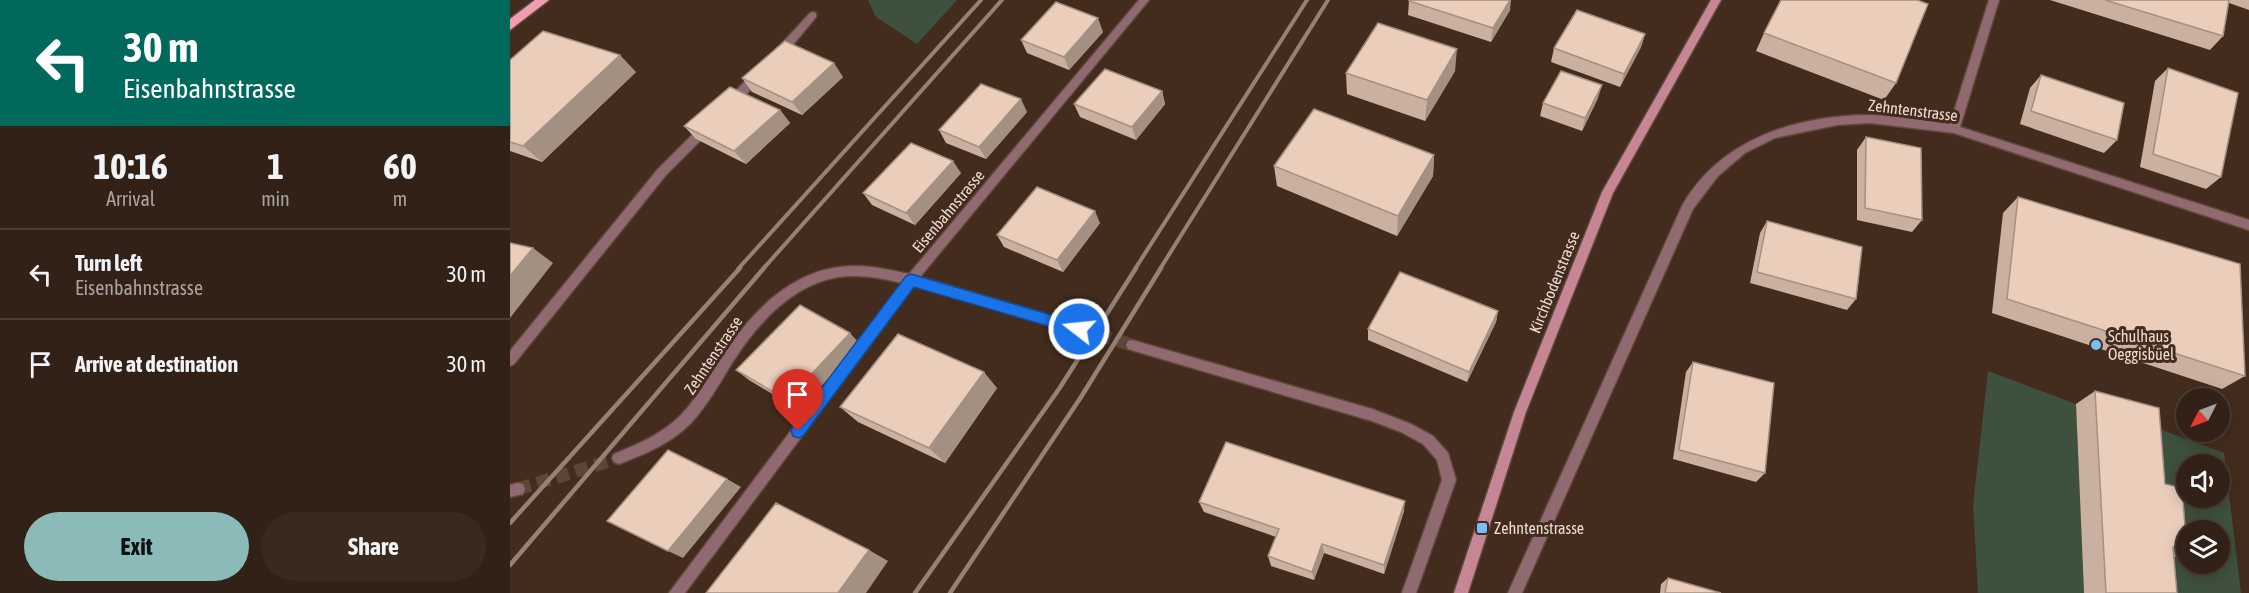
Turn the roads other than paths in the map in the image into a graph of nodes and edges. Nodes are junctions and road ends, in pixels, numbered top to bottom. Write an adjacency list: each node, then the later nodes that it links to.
1 (543, 0): 6 (main road)
2 (1144, 0): 9 (street, Eisenbahnstrasse)
3 (1716, 0): 16 (street, Kirchbodenstrasse)
4 (1994, 0): 7 (street)
5 (813, 15): 12 (street)
6 (510, 26)
7 (1954, 129): 8 (street, Zehntenstrasse); 17 (street, Zehntenstrasse)
8 (2249, 225)
9 (911, 280): 10 (street, Zehntenstrasse); 13 (street, Zehntenstrasse); 14 (street, Eisenbahnstrasse)
10 (1079, 329)
11 (1132, 345): 15 (street)
12 (510, 360)
13 (619, 458)
14 (676, 593)
15 (1409, 593)
16 (1461, 593)
17 (1515, 593)

